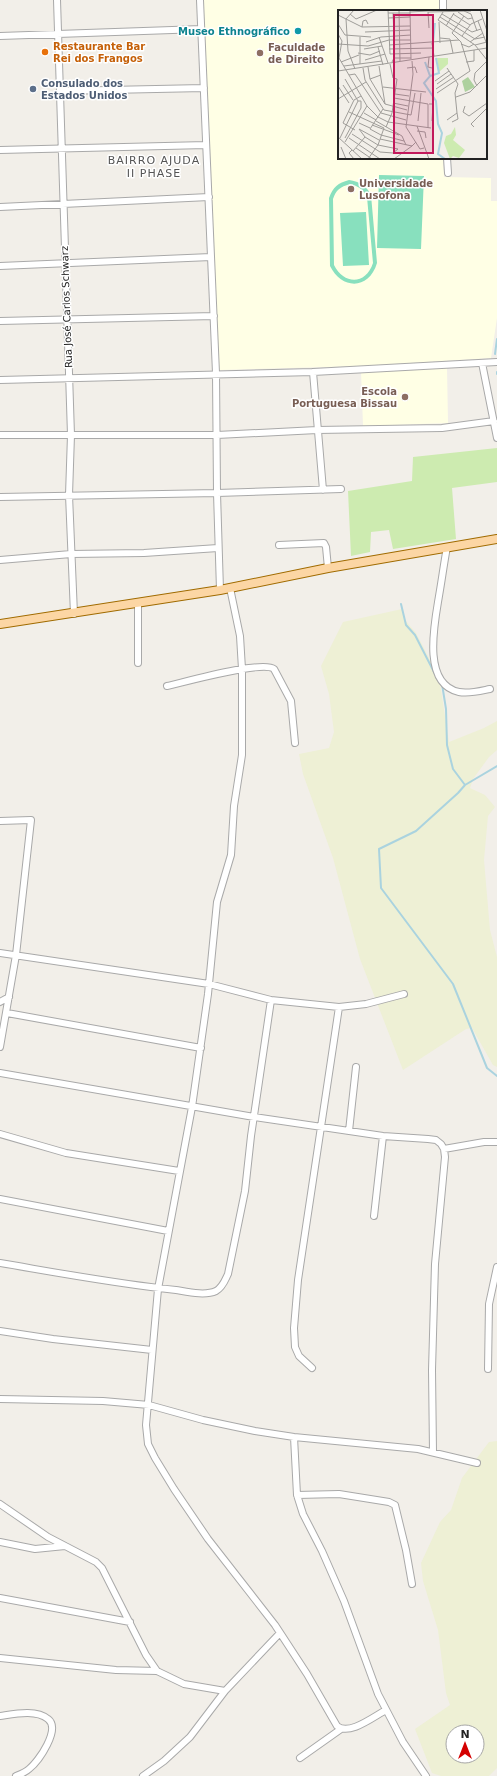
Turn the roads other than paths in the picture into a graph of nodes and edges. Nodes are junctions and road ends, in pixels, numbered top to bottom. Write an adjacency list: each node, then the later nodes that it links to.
1 (57, 0): 4 (street, Rua José Carlos Schwarz)
2 (200, 0): 3 (street)
3 (201, 29): 4 (street); 6 (street)
4 (58, 34): 5 (street); 7 (street, Rua José Carlos Schwarz)
5 (0, 36)
6 (204, 88): 7 (street); 8 (street)
7 (60, 91): 9 (street, Rua José Carlos Schwarz)
8 (206, 145): 9 (street); 13 (street)
9 (61, 149): 10 (street); 14 (street, Rua José Carlos Schwarz)
10 (0, 150)
11 (447, 159): 12 (street)
12 (448, 173)
13 (208, 197): 14 (street); 16 (street)
14 (63, 204): 15 (street); 17 (street, Rua José Carlos Schwarz)
15 (0, 208)
16 (211, 257): 17 (street); 19 (street)
17 (65, 264): 18 (street); 20 (street, Rua José Carlos Schwarz)
18 (0, 266)
19 (214, 316): 20 (street); 25 (street)
20 (67, 320): 21 (street); 26 (street, Rua José Carlos Schwarz)
21 (0, 321)
22 (497, 362): 23 (street)
23 (482, 363): 24 (street); 28 (street)
24 (313, 372): 25 (street); 29 (street)
25 (216, 373): 26 (street); 31 (street)
26 (69, 378): 27 (street); 30 (street, Rua José Carlos Schwarz)
27 (0, 380)
28 (494, 421): 29 (street); 33 (street)
29 (317, 430): 31 (street); 35 (street)
30 (70, 435): 31 (street); 32 (street); 37 (street, Rua José Carlos Schwarz)
31 (217, 435): 36 (street)
32 (0, 436)
33 (497, 438)
34 (341, 489): 35 (street)
35 (323, 490): 36 (street)
36 (217, 493): 37 (street); 42 (street)
37 (69, 495): 38 (street); 43 (street, Rua José Carlos Schwarz)
38 (0, 497)
39 (497, 539): 41 (main road)
40 (279, 545): 45 (street)
41 (447, 547): 45 (main road); 54 (street)
42 (218, 548): 43 (street); 47 (street)
43 (71, 554): 44 (street); 49 (street, Rua José Carlos Schwarz)
44 (0, 560)
45 (328, 568): 46 (main road)
46 (230, 588): 47 (main road); 52 (street)
47 (220, 590): 48 (main road)
48 (138, 604): 49 (main road); 51 (street)
49 (74, 614): 50 (main road)
50 (0, 624)
51 (138, 663)
52 (242, 669): 53 (street); 55 (street); 59 (street)
53 (167, 686)
54 (490, 690)
55 (295, 743)
56 (0, 821): 58 (street)
57 (0, 953): 58 (street)
58 (16, 955): 59 (street); 61 (street)
59 (209, 984): 62 (street); 67 (street)
60 (404, 994): 64 (street)
61 (9, 997): 63 (street); 65 (street)
62 (271, 1000): 64 (street); 71 (street)
63 (0, 1002)
64 (339, 1007): 72 (street)
65 (7, 1013): 66 (street); 67 (street)
66 (0, 1047)
67 (201, 1048): 70 (street)
68 (356, 1067): 73 (street)
69 (0, 1073): 70 (street)
70 (192, 1107): 71 (street); 78 (street)
71 (254, 1117): 72 (street); 84 (street)
72 (321, 1126): 73 (street); 87 (street)
73 (349, 1131): 75 (street)
74 (0, 1134): 78 (street)
75 (383, 1136): 77 (street); 80 (street)
76 (497, 1142): 77 (street)
77 (444, 1148): 92 (street)
78 (179, 1171): 81 (street)
79 (0, 1199): 81 (street)
80 (374, 1216)
81 (168, 1231): 84 (street)
82 (0, 1263): 84 (street)
83 (497, 1267): 88 (street)
84 (158, 1288): 86 (street)
85 (0, 1331): 86 (street)
86 (152, 1350): 90 (street)
87 (312, 1368)
88 (488, 1369)
89 (0, 1399): 90 (street)
90 (149, 1405): 91 (street); 101 (street)
91 (294, 1437): 92 (street); 94 (street)
92 (433, 1452): 93 (street)
93 (477, 1463)
94 (297, 1496): 98 (street); 105 (street)
95 (0, 1504): 97 (street)
96 (0, 1542): 97 (street)
97 (66, 1546): 100 (street)
98 (412, 1584)
99 (0, 1598): 100 (street)
100 (130, 1622): 103 (street)
101 (280, 1633): 104 (street); 107 (street)
102 (0, 1658): 103 (street)
103 (157, 1671): 104 (street)
104 (225, 1691): 110 (street)
105 (386, 1710): 107 (street); 111 (street)
106 (0, 1716): 109 (street)
107 (341, 1729): 108 (street)
108 (300, 1758)
109 (16, 1776)
110 (143, 1776)
111 (426, 1776)

